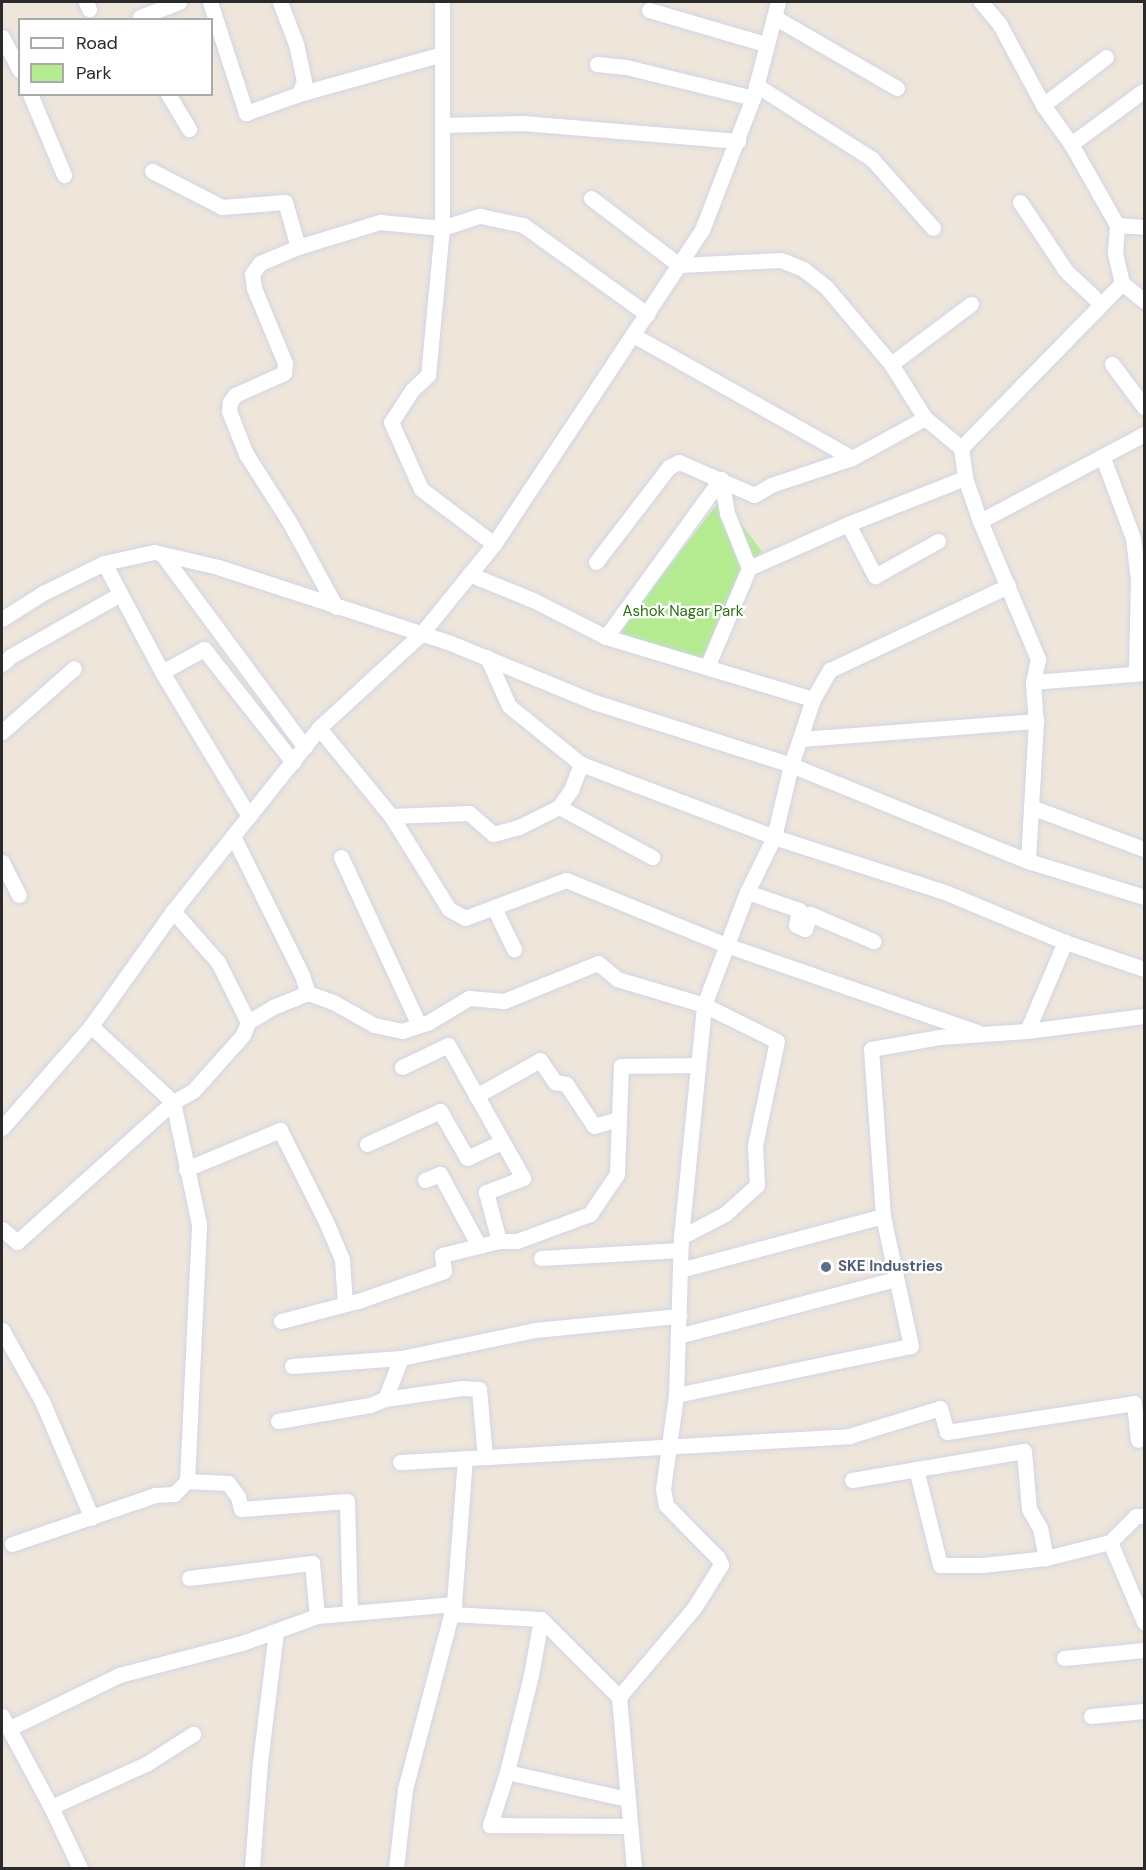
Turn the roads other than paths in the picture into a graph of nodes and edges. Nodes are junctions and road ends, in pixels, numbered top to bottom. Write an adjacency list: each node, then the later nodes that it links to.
1 (179, 2): 9 (street)
2 (210, 2): 19 (street)
3 (280, 2): 19 (street)
4 (442, 2): 12 (street)
5 (778, 2): 8 (street)
6 (981, 2): 22 (street)
7 (649, 10): 11 (street)
8 (774, 17): 11 (street); 16 (street)
9 (145, 18)
10 (2, 37): 15 (street)
11 (765, 44): 18 (street)
12 (442, 54): 19 (street); 23 (street)
13 (1106, 57): 22 (street)
14 (597, 64): 18 (street)
15 (18, 67)
16 (897, 88)
17 (1143, 91): 26 (street)
18 (754, 92): 25 (street); 34 (street)
19 (299, 94)
20 (31, 96): 28 (street)
21 (169, 96): 24 (street)
22 (1043, 105): 26 (street)
23 (442, 125): 25 (street); 33 (street)
24 (189, 129)
25 (738, 141): 36 (street)
26 (1071, 144): 31 (street)
27 (152, 171): 35 (street)
28 (64, 175)
29 (591, 198): 36 (street)
30 (1020, 202): 39 (street)
31 (1117, 225): 32 (street); 37 (street)
32 (1144, 226)
33 (442, 228): 35 (street); 41 (street); 56 (street)
34 (933, 228)
35 (298, 247): 65 (street)
36 (679, 265): 41 (street); 43 (street)
37 (1122, 283): 38 (street); 39 (street)
38 (1144, 301)
39 (1100, 303): 48 (street)
40 (971, 304): 43 (street)
41 (647, 314): 42 (street)
42 (633, 335): 49 (street); 56 (street)
43 (891, 364): 46 (street)
44 (1112, 364): 45 (street)
45 (1144, 407)
46 (925, 418): 48 (street); 49 (street)
47 (1144, 434): 50 (street)
48 (961, 448): 51 (street)
49 (852, 458): 52 (street)
50 (1103, 458): 53 (street); 57 (street)
51 (965, 478): 53 (street); 54 (street)
52 (721, 479): 59 (street); 61 (street); 68 (street)
53 (980, 521): 63 (street)
54 (848, 524): 55 (street); 61 (street)
55 (938, 541)
56 (494, 544): 62 (street)
57 (1140, 552): 74 (street)
58 (162, 554): 60 (street); 65 (street); 81 (street)
59 (596, 562)
60 (104, 563): 64 (street); 66 (street)
61 (749, 568): 71 (street)
62 (469, 574): 67 (street); 68 (street)
63 (1008, 586): 75 (street); 76 (street)
64 (120, 594): 70 (street); 73 (street)
65 (336, 607): 67 (street)
66 (2, 619)
67 (422, 633): 69 (street); 78 (street)
68 (606, 636): 71 (street)
69 (487, 657): 83 (street); 84 (street)
70 (2, 664)
71 (707, 667): 76 (street)
72 (74, 668): 79 (street)
73 (162, 672): 82 (street); 87 (street)
74 (1140, 673): 75 (street)
75 (1033, 682): 77 (street)
76 (813, 699): 80 (street)
77 (1036, 721): 80 (street); 86 (street)
78 (319, 728): 81 (street); 88 (street)
79 (2, 732)
80 (802, 739): 84 (street)
81 (305, 747): 82 (street)
82 (292, 762): 87 (street)
83 (581, 764): 85 (street); 90 (street)
84 (791, 765): 90 (street); 94 (street)
85 (560, 807): 88 (street); 93 (street)
86 (1031, 807): 91 (street); 94 (street)
87 (249, 816): 89 (street)
88 (391, 816): 99 (street)
89 (233, 836): 100 (street); 106 (street)
90 (774, 837): 96 (street); 102 (street)
91 (1144, 849)
92 (341, 857): 110 (street)
93 (652, 857)
94 (1028, 861): 98 (street)
95 (2, 862): 97 (street)
96 (747, 892): 101 (street); 103 (street)
97 (19, 895)
98 (1144, 897)
99 (494, 908): 103 (street); 104 (street)
100 (173, 911): 109 (street); 111 (street)
101 (873, 940)
102 (1065, 942): 105 (street); 112 (street)
103 (726, 945): 107 (street); 113 (street)
104 (514, 949)
105 (1144, 969)
106 (308, 993): 109 (street); 110 (street)
107 (704, 1005): 110 (street); 114 (street); 127 (street)
108 (1144, 1016): 112 (street)
109 (248, 1022): 117 (street)
110 (419, 1025)
111 (90, 1026): 117 (street); 119 (street)
112 (1027, 1031): 113 (street)
113 (982, 1034): 124 (street)
114 (698, 1065): 118 (street); 127 (street)
115 (402, 1067): 116 (street)
116 (476, 1096): 118 (street); 120 (street)
117 (173, 1102): 122 (street); 125 (street)
118 (618, 1119): 126 (street)
119 (2, 1128)
120 (502, 1142): 121 (street); 126 (street)
121 (367, 1144)
122 (186, 1169): 132 (street); 149 (street)
123 (425, 1180): 128 (street)
124 (883, 1216): 130 (street); 131 (street)
125 (2, 1229)
126 (499, 1241): 128 (street)
127 (681, 1243): 129 (street); 130 (street)
128 (479, 1246): 132 (street)
129 (542, 1258)
130 (680, 1270): 133 (street)
131 (895, 1279): 136 (street); 139 (street)
132 (345, 1304): 134 (street)
133 (679, 1316): 136 (street); 137 (street)
134 (281, 1321)
135 (2, 1330): 151 (street)
136 (678, 1336): 139 (street)
137 (401, 1358): 138 (street); 140 (street)
138 (292, 1366)
139 (676, 1395): 143 (street)
140 (385, 1399): 141 (street); 144 (street)
141 (278, 1421)
142 (1138, 1440): 143 (street)
143 (670, 1445): 144 (street); 164 (street)
144 (484, 1457): 145 (street)
145 (465, 1458): 146 (street); 156 (street)
146 (400, 1462)
147 (916, 1469): 148 (street); 154 (street); 154 (street)
148 (852, 1480)
149 (187, 1481): 151 (street); 157 (street)
150 (1144, 1516): 152 (street)
151 (92, 1518): 153 (street)
152 (1110, 1542): 154 (street); 160 (street)
153 (12, 1544)
154 (1046, 1558)
155 (189, 1578): 158 (street)
156 (453, 1609): 157 (street); 159 (street); 175 (street)
157 (350, 1613): 158 (street)
158 (317, 1616): 161 (street)
159 (541, 1619): 164 (street); 169 (street)
160 (1144, 1622)
161 (276, 1632): 167 (street); 174 (street)
162 (1144, 1650): 163 (street)
163 (1064, 1658)
164 (619, 1697): 170 (street)
165 (1144, 1711): 166 (street)
166 (1091, 1716)
167 (6, 1722): 171 (street)
168 (193, 1734): 171 (street)
169 (507, 1772): 170 (street); 172 (street)
170 (627, 1799): 172 (street)
171 (51, 1807): 173 (street)
172 (630, 1826): 176 (street)
173 (81, 1869)
174 (252, 1869)
175 (396, 1869)
176 (634, 1869)

